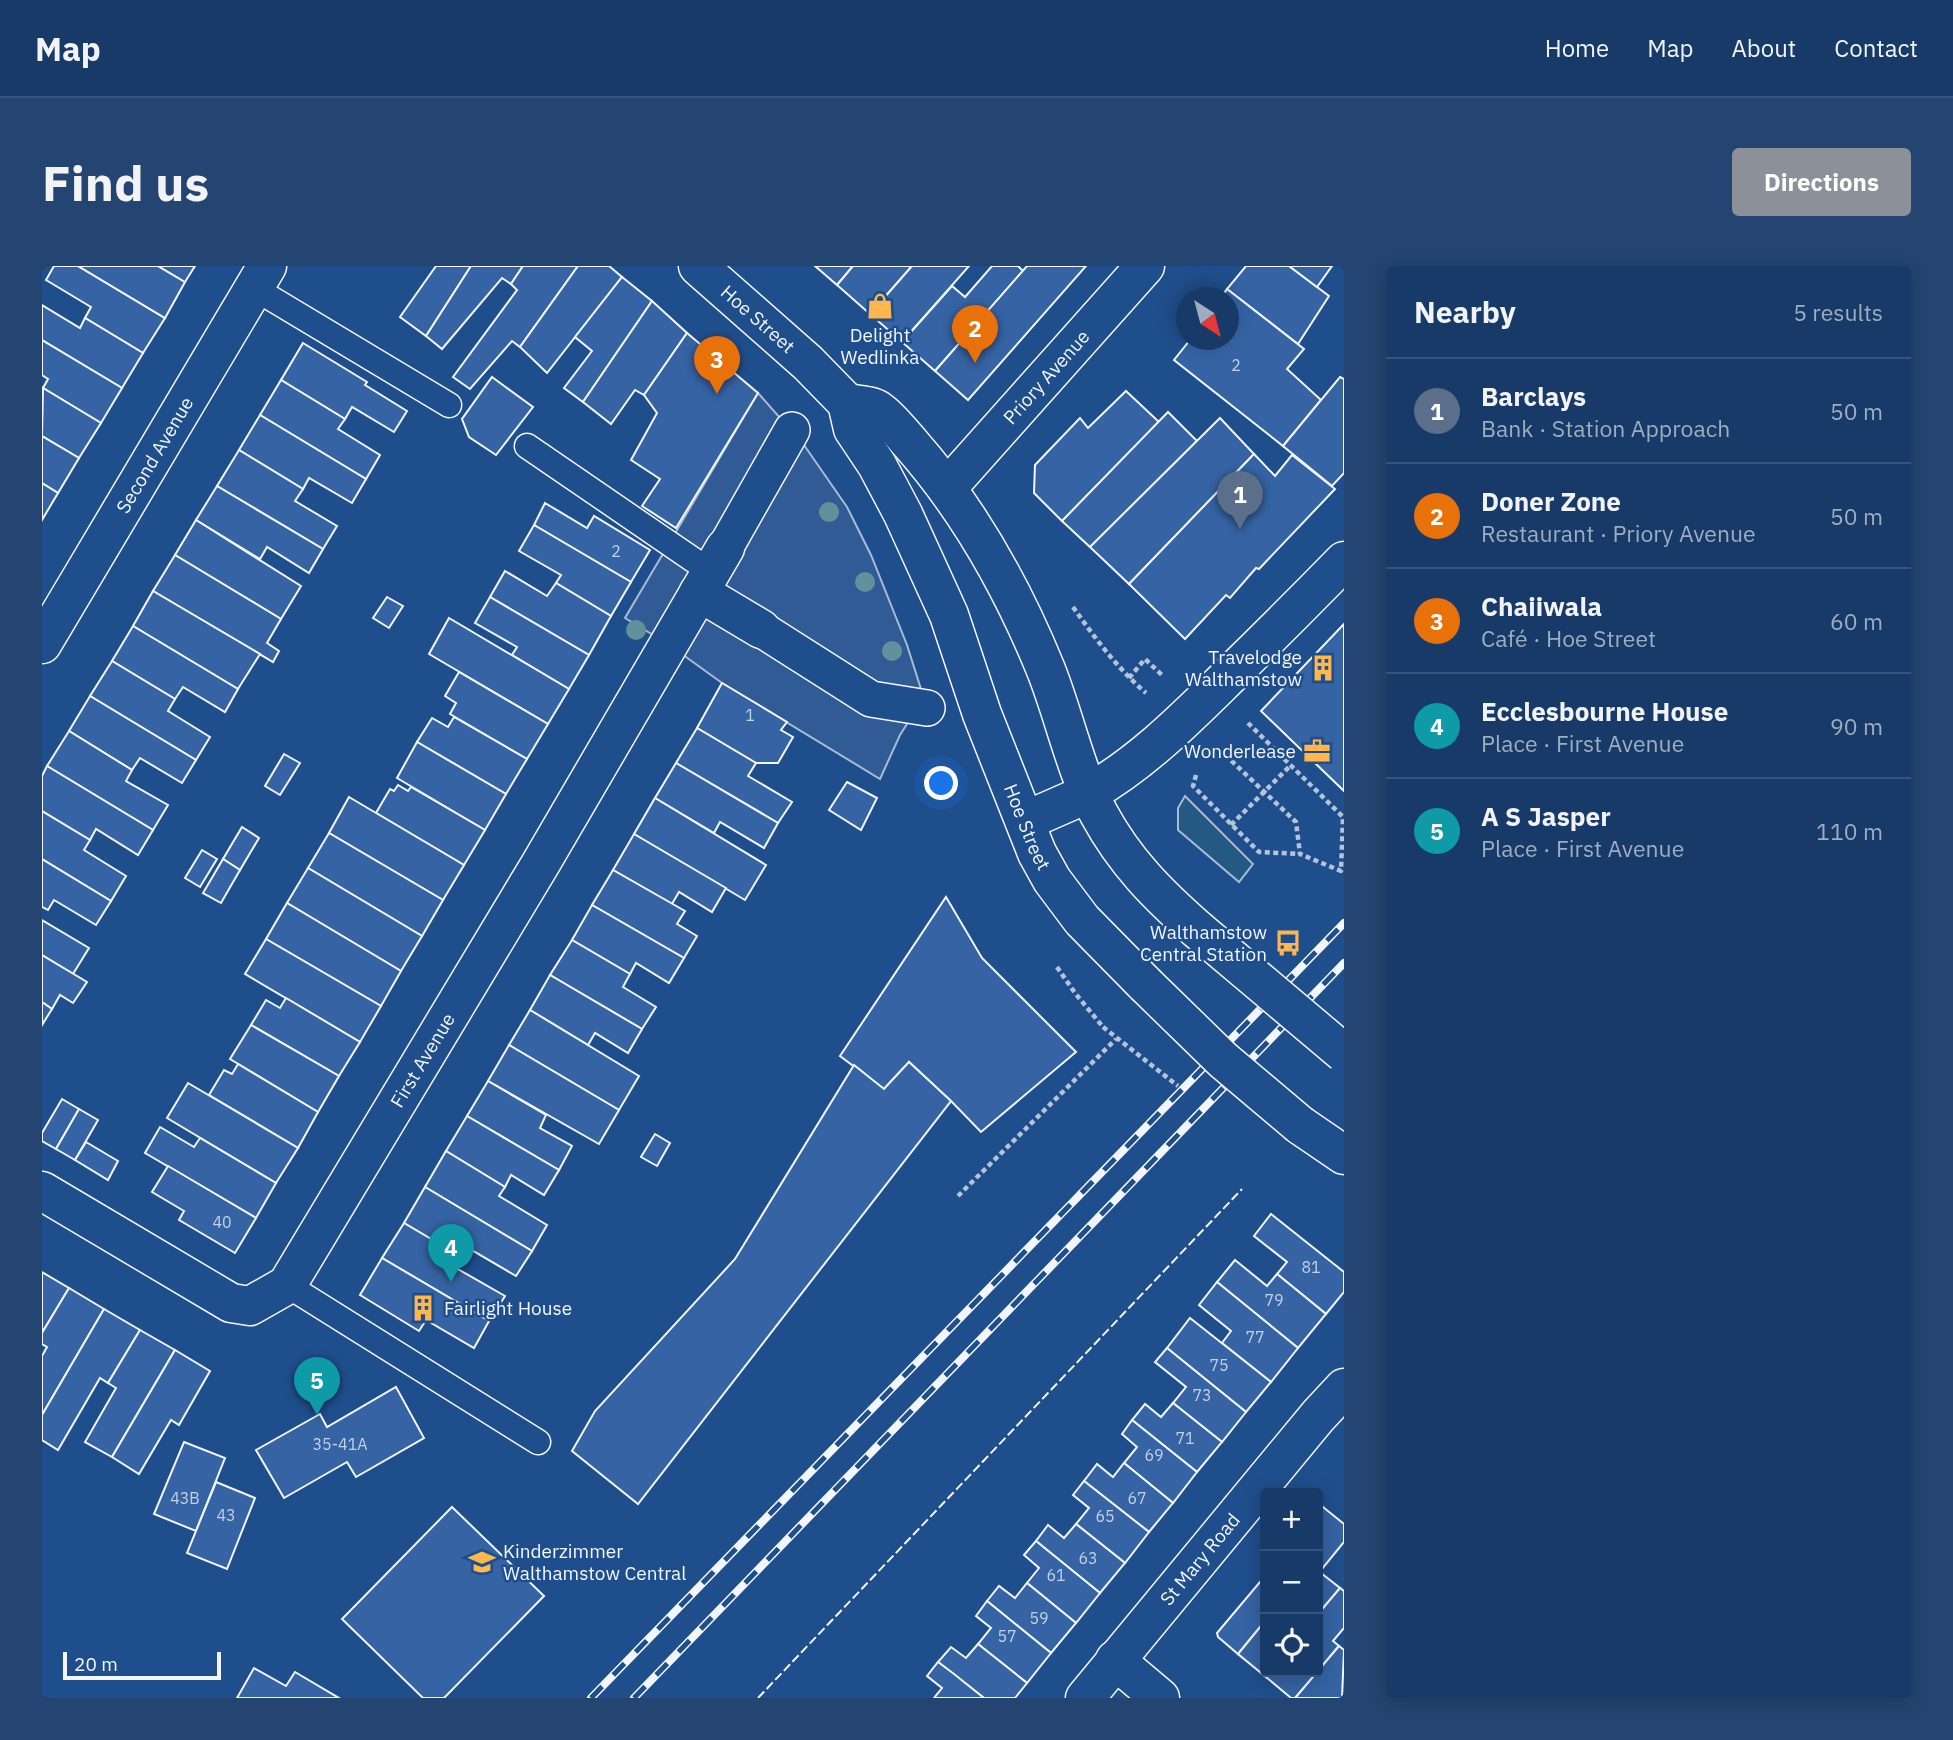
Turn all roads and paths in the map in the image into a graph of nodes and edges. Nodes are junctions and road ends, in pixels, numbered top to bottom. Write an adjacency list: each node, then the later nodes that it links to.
1 (698, 266): 4 (street, Hoe Street)
2 (1145, 266): 8 (street, Priory Avenue)
3 (261, 277): 5 (lane); 14 (street, Second Avenue)
4 (847, 403): 8 (street); 9 (street, Hoe Street)
5 (449, 405)
6 (792, 430): 11 (street)
7 (527, 446): 11 (lane)
8 (947, 488): 9 (street, Priory Avenue); 22 (street)
9 (913, 535): 23 (street, Hoe Street)
10 (1344, 562): 22 (street)
11 (712, 571): 13 (street); 31 (street, First Avenue)
12 (1072, 606): 15 (path)
13 (761, 629): 16 (street)
14 (42, 644)
15 (1145, 659)
16 (927, 708)
17 (1236, 727): 20 (path)
18 (1215, 747): 21 (path)
19 (1200, 764): 24 (path)
20 (1290, 766): 21 (path); 25 (path)
21 (1264, 791): 24 (path); 25 (path)
22 (1089, 793): 23 (street); 27 (street, bridge)
23 (1025, 821): 28 (street, Hoe Street, bridge)
24 (1231, 825): 25 (path)
25 (1300, 854)
26 (1116, 1039): 30 (path)
27 (1344, 1053)
28 (1344, 1155)
29 (42, 1191): 31 (street, First Avenue)
30 (958, 1196)
31 (287, 1285): 33 (lane)
32 (1344, 1388): 34 (street, St Mary Road)
33 (538, 1442)
34 (1115, 1660): 35 (street, St Mary Road); 36 (street)
35 (1085, 1698)
36 (1160, 1698)

